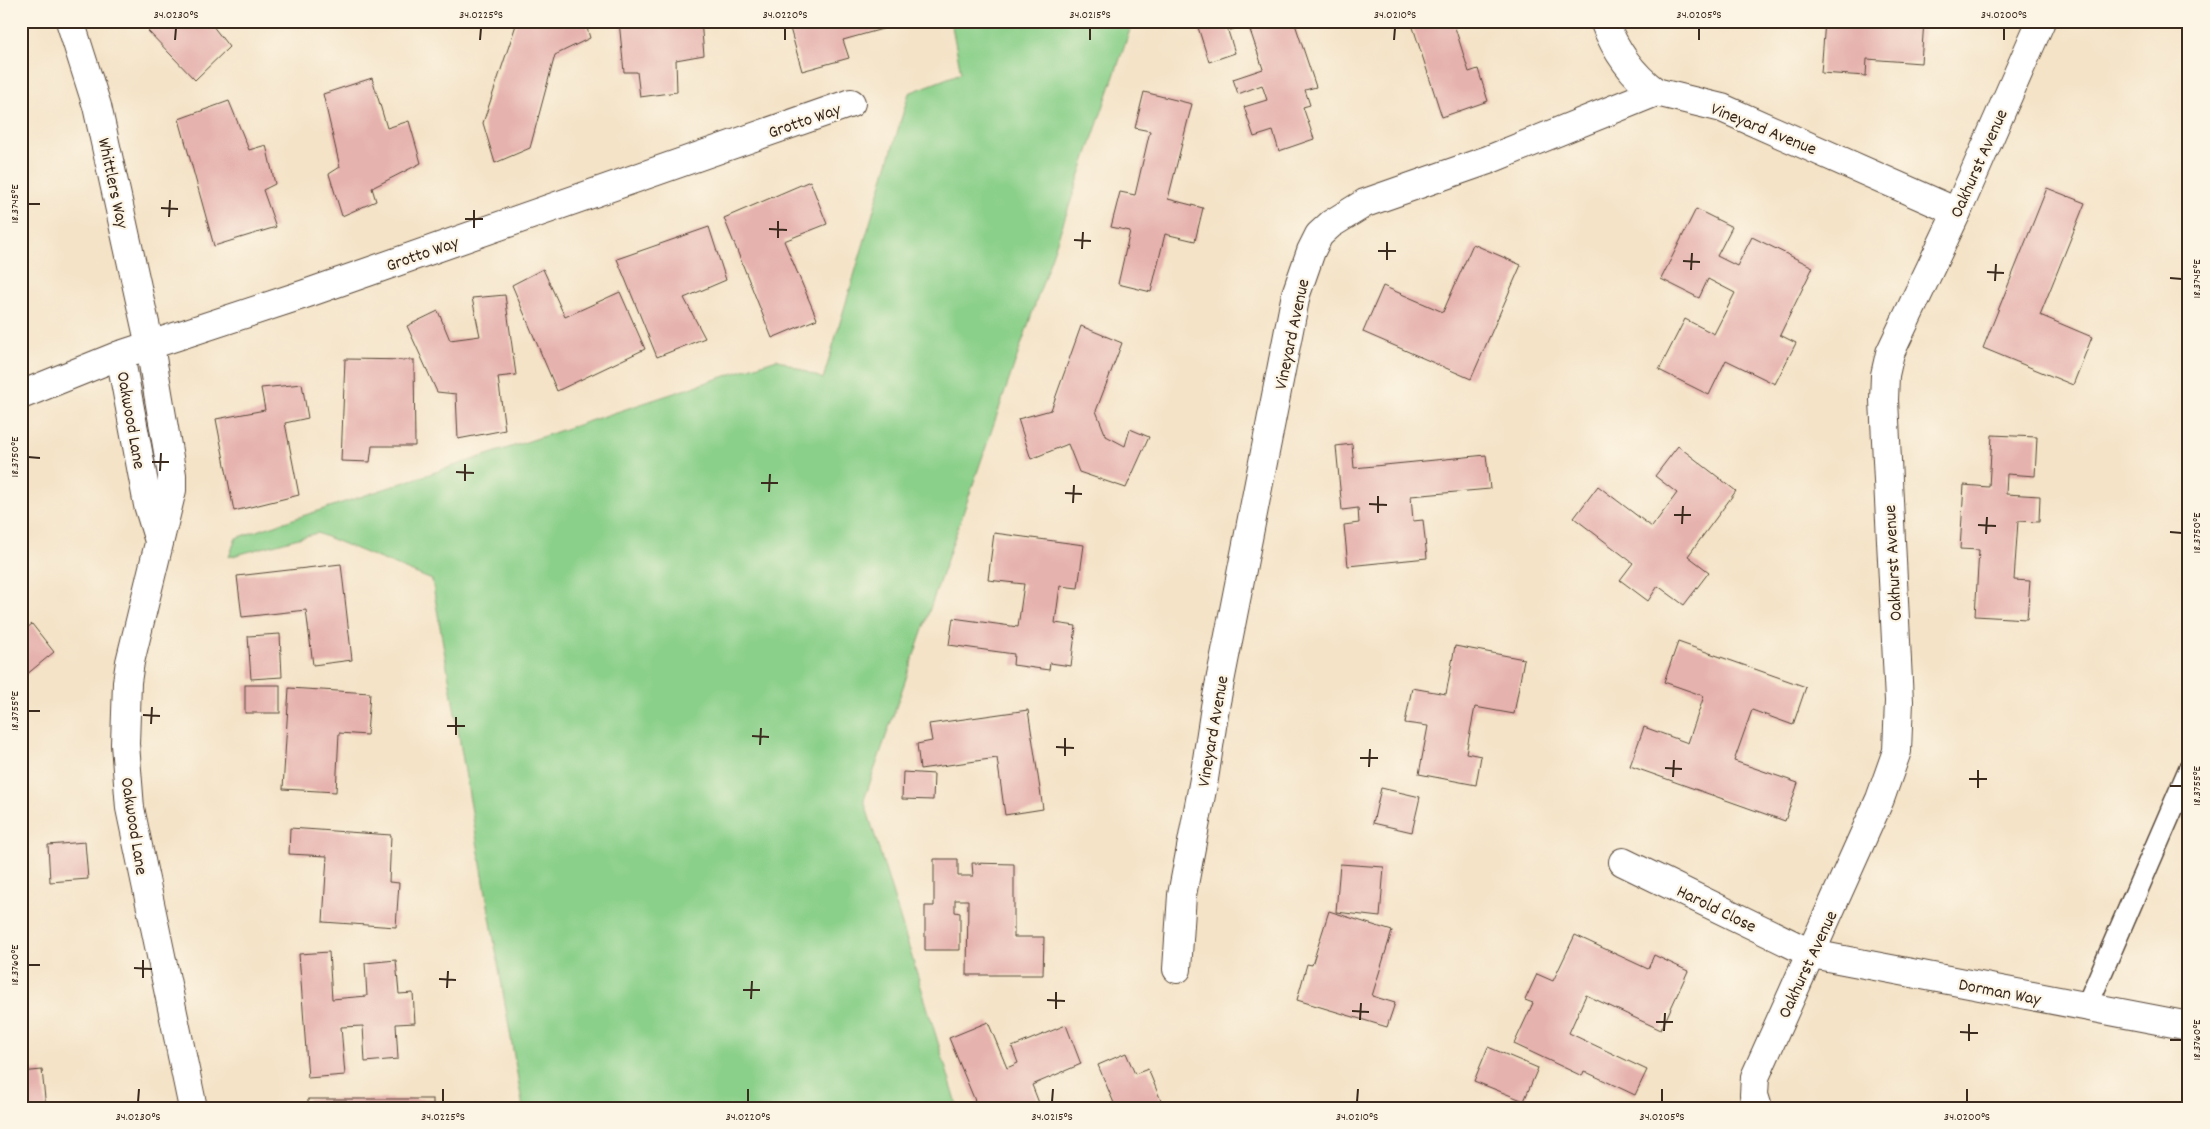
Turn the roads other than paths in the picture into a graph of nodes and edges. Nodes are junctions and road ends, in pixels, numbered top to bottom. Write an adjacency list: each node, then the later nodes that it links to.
1 (70, 21): 7 (street, Whittlers Way)
2 (1604, 21): 4 (street)
3 (2042, 21): 6 (street, Oakhurst Avenue)
4 (1656, 92): 6 (street, Vineyard Avenue); 14 (street, Vineyard Avenue)
5 (851, 103): 7 (street, Grotto Way)
6 (1957, 212): 13 (street, Oakhurst Avenue)
7 (150, 346): 8 (street, Grotto Way); 10 (street, Oakwood Lane)
8 (120, 356): 9 (street, Grotto Way); 10 (street, Oakwood Lane)
9 (21, 395)
10 (159, 542): 17 (street, Oakwood Lane)
11 (2189, 770): 15 (lane)
12 (1623, 862): 13 (street, Harold Close)
13 (1812, 954): 15 (street, Dorman Way); 18 (street, Oakhurst Avenue)
14 (1177, 969)
15 (2086, 1008): 16 (street, Dorman Way)
16 (2189, 1026)
17 (193, 1108)
18 (1758, 1108)

